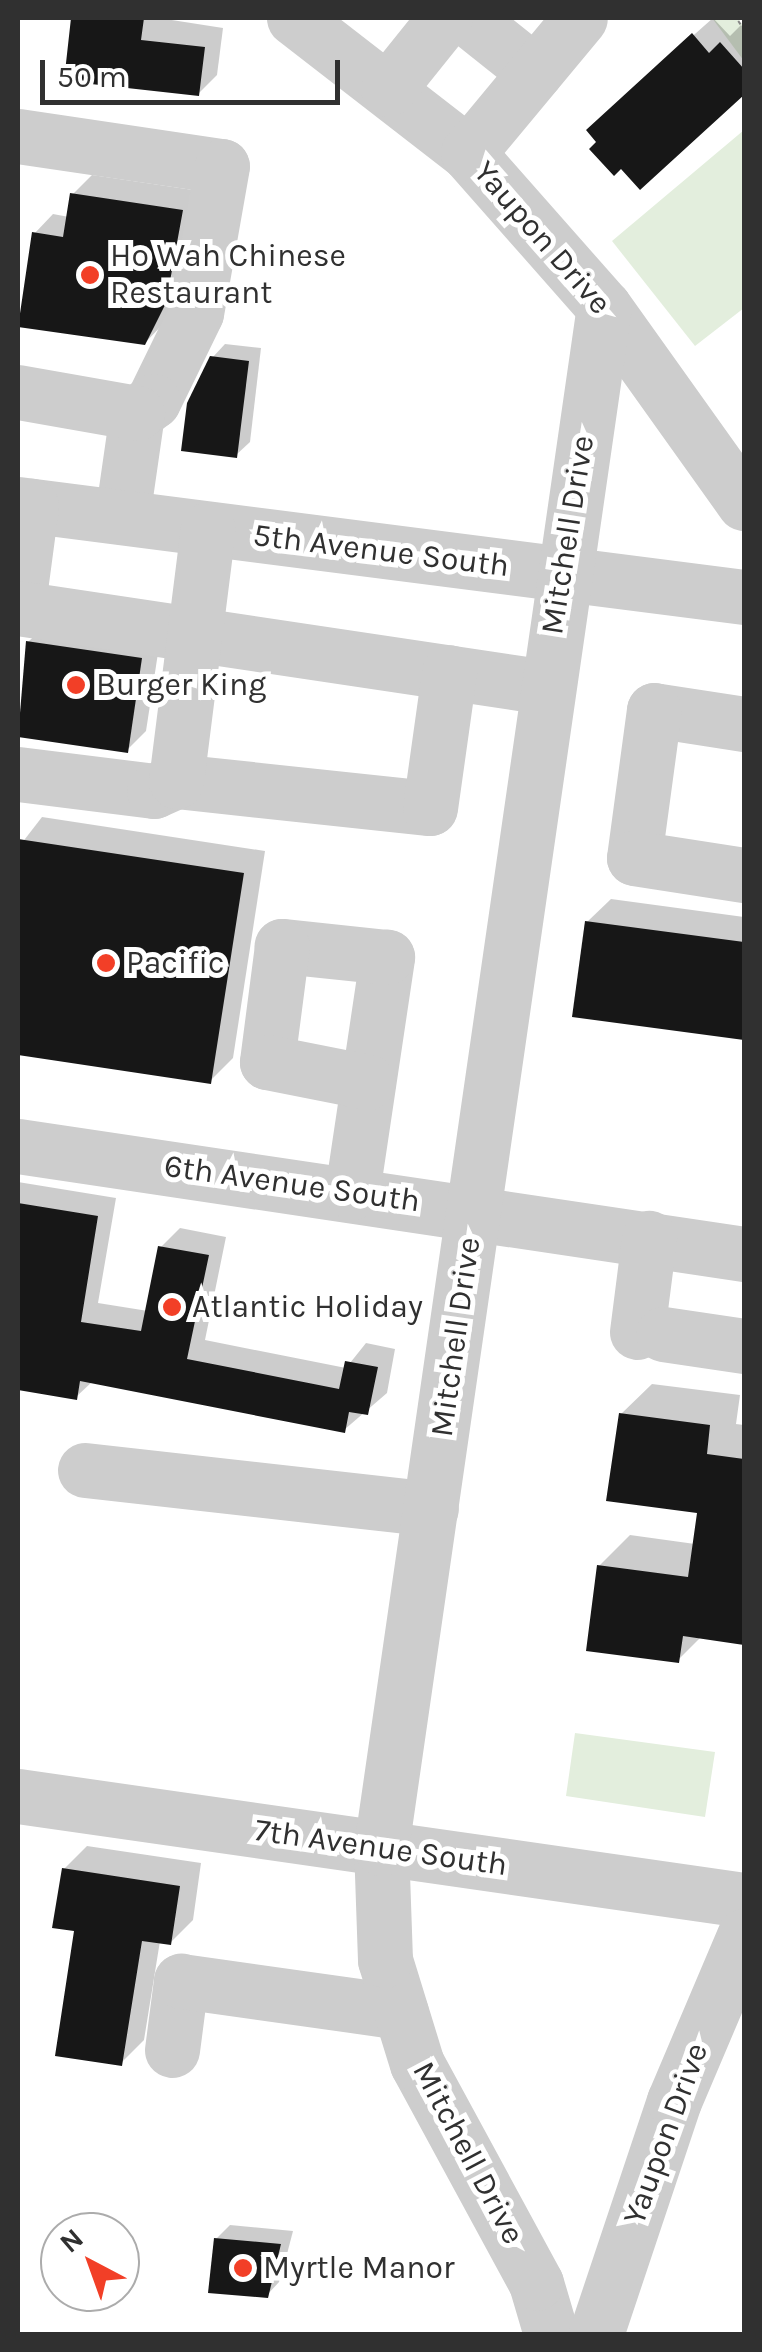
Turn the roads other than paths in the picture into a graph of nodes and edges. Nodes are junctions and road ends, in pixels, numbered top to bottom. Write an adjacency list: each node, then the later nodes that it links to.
1 (294, 18): 5 (street, Yaupon Drive)
2 (445, 18): 7 (street)
3 (468, 18): 6 (street)
4 (580, 18): 6 (street)
5 (350, 35): 7 (street, Yaupon Drive)
6 (536, 72): 9 (street)
7 (388, 89): 9 (street, Yaupon Drive)
8 (18, 136): 12 (street)
9 (468, 153): 10 (street, Yaupon Drive)
10 (604, 307): 13 (street, Yaupon Drive); 17 (street, Mitchell Drive)
11 (18, 392): 12 (street)
12 (137, 413): 15 (street)
13 (744, 502)
14 (24, 505): 15 (street, 5th Avenue South); 19 (street)
15 (122, 518): 16 (street, 5th Avenue South)
16 (208, 528): 17 (street, 5th Avenue South); 20 (street)
17 (561, 574): 18 (street, 5th Avenue South); 22 (street, Mitchell Drive)
18 (744, 598)
19 (18, 606): 20 (street)
20 (196, 630): 21 (street); 25 (street)
21 (449, 672): 22 (street); 25 (street)
22 (546, 687): 30 (street, Mitchell Drive)
23 (744, 724): 26 (street)
24 (18, 774): 25 (street)
25 (176, 780)
26 (744, 875)
27 (368, 1082): 29 (street)
28 (18, 1146): 29 (street, 6th Avenue South)
29 (352, 1192): 30 (street, 6th Avenue South)
30 (475, 1209): 31 (street, 6th Avenue South); 35 (street, Mitchell Drive)
31 (649, 1238): 32 (street, 6th Avenue South); 33 (street)
32 (744, 1254)
33 (744, 1346)
34 (85, 1470): 35 (street)
35 (431, 1510): 37 (street, Mitchell Drive)
36 (18, 1796): 37 (street, 7th Avenue South)
37 (381, 1848): 38 (street, 7th Avenue South); 40 (street, Mitchell Drive)
38 (744, 1900)
39 (744, 1936): 43 (street, Yaupon Drive)
40 (401, 2012): 41 (street); 42 (street, Mitchell Drive)
41 (172, 2050)
42 (551, 2334)
43 (596, 2334)

